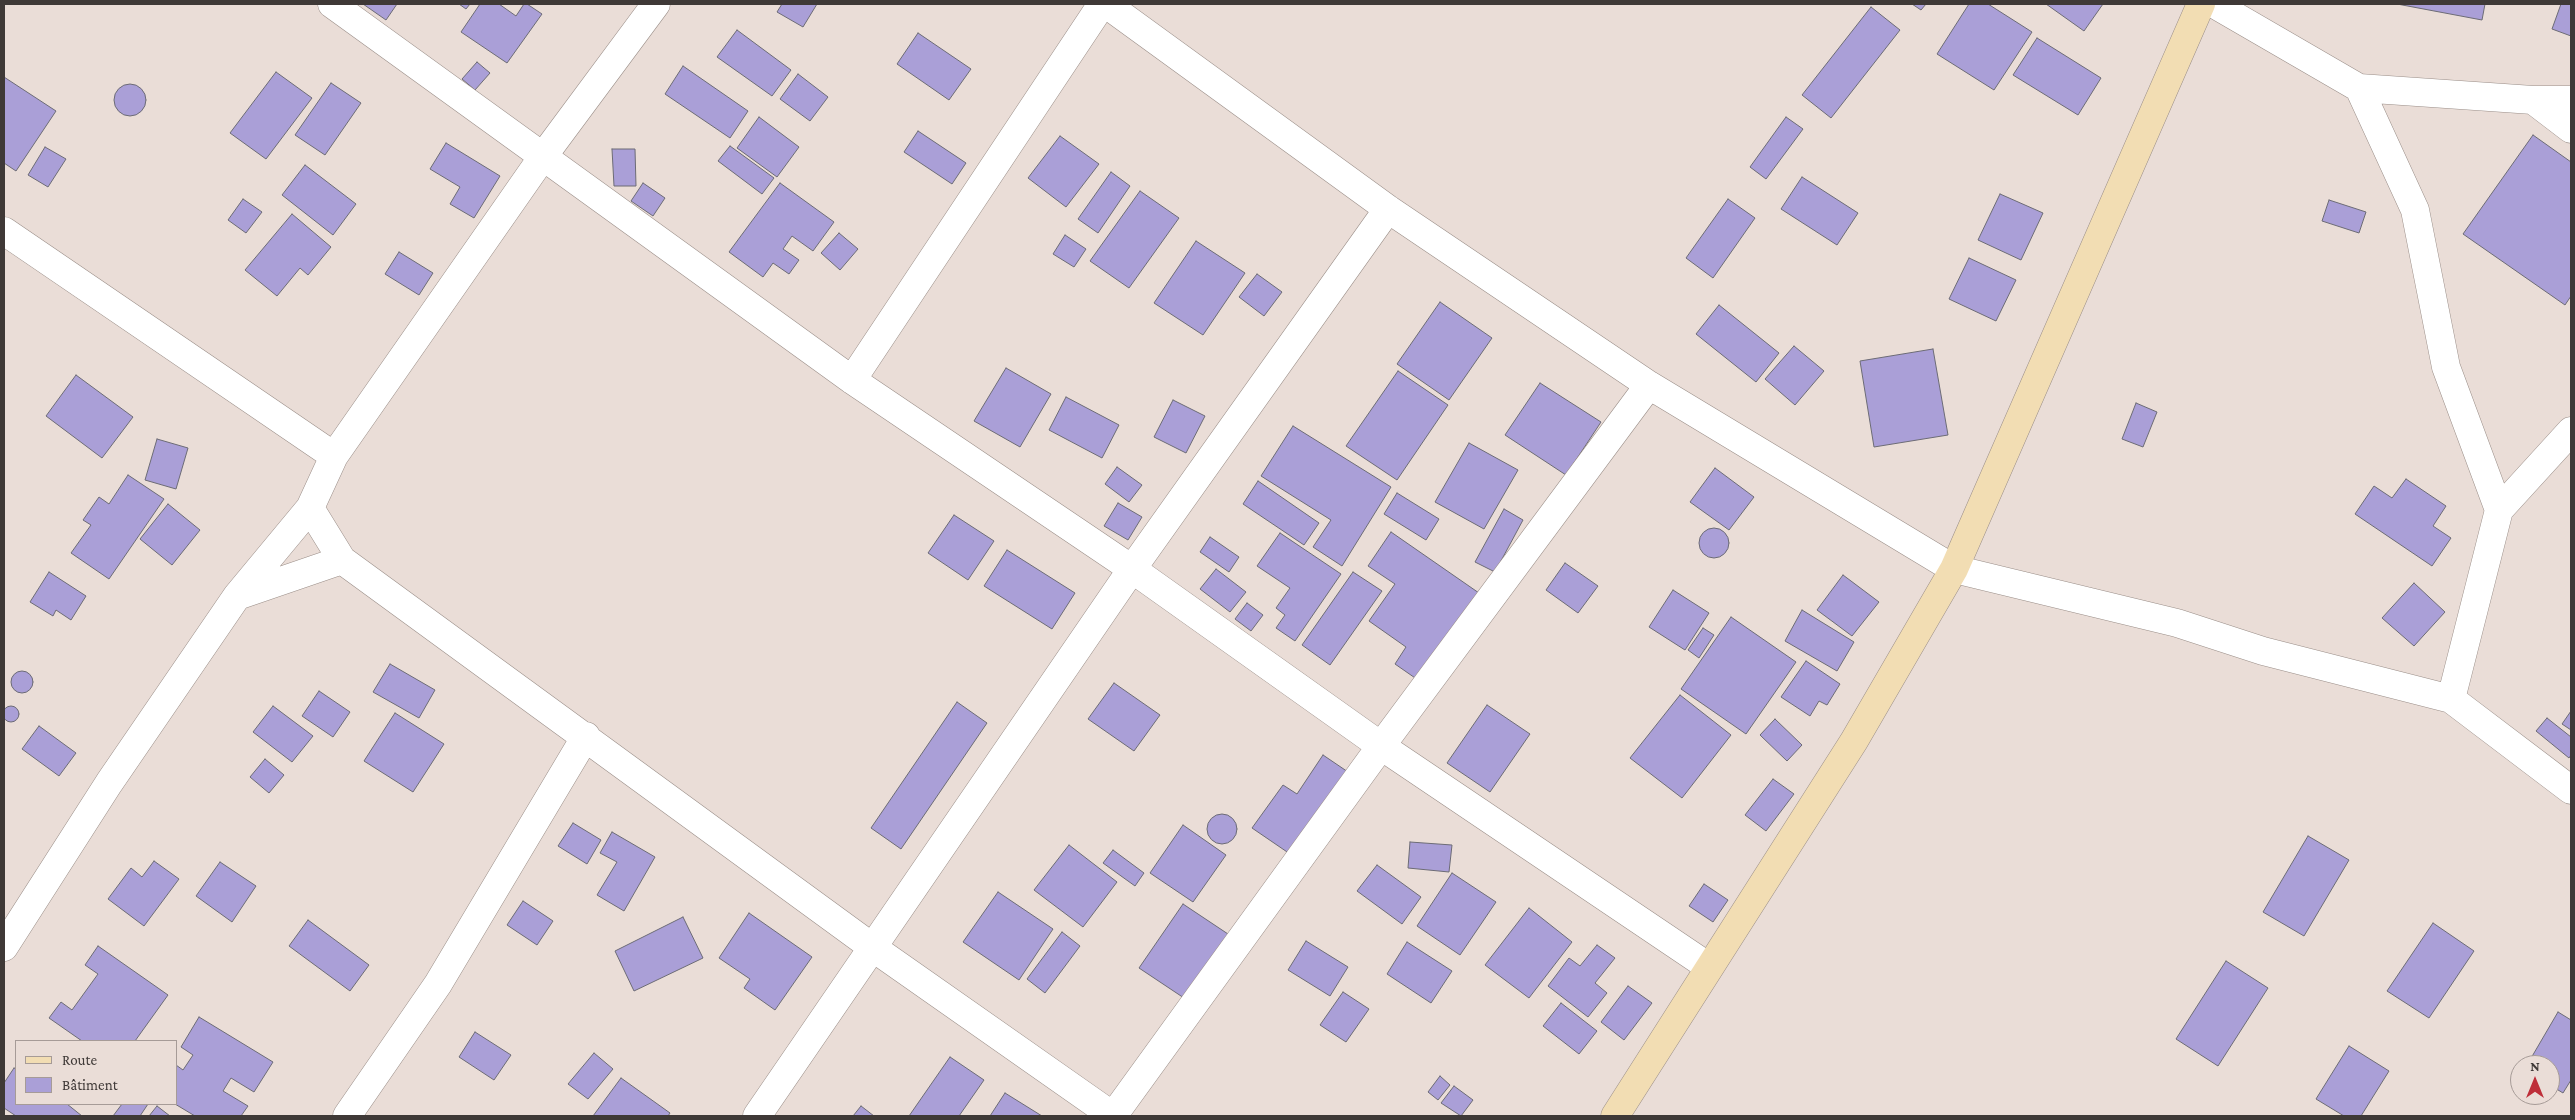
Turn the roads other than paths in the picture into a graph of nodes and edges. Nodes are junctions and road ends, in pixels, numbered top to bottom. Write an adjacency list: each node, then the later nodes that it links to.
1 (332, 4): 11 (street)
2 (656, 4): 11 (street)
3 (1102, 4): 14 (street)
4 (1106, 4): 12 (street)
5 (2201, 4): 22 (main road)
6 (2214, 4): 7 (street)
7 (2359, 88): 8 (street); 19 (street)
8 (2533, 100): 9 (street); 10 (street)
9 (2571, 100)
10 (2571, 129)
11 (544, 155): 14 (street); 17 (street)
12 (1388, 209): 15 (street); 21 (street)
13 (4, 231): 17 (street)
14 (852, 380): 21 (street)
15 (1649, 385): 22 (street); 26 (street)
16 (2571, 431): 19 (street)
17 (334, 456): 18 (street)
18 (310, 508): 20 (street); 23 (street)
19 (2499, 510): 24 (street)
20 (342, 560): 23 (street); 25 (street)
21 (1132, 569): 26 (street); 29 (street)
22 (1954, 569): 24 (street); 30 (main road)
23 (238, 596): 28 (street)
24 (2451, 699): 27 (street)
25 (586, 736): 29 (street); 31 (street)
26 (1381, 746): 30 (street); 33 (street)
27 (2571, 790)
28 (4, 947)
29 (872, 947): 32 (street); 33 (street)
30 (1709, 967): 34 (main road)
31 (347, 1116)
32 (757, 1116)
33 (1113, 1116)
34 (1615, 1116)

